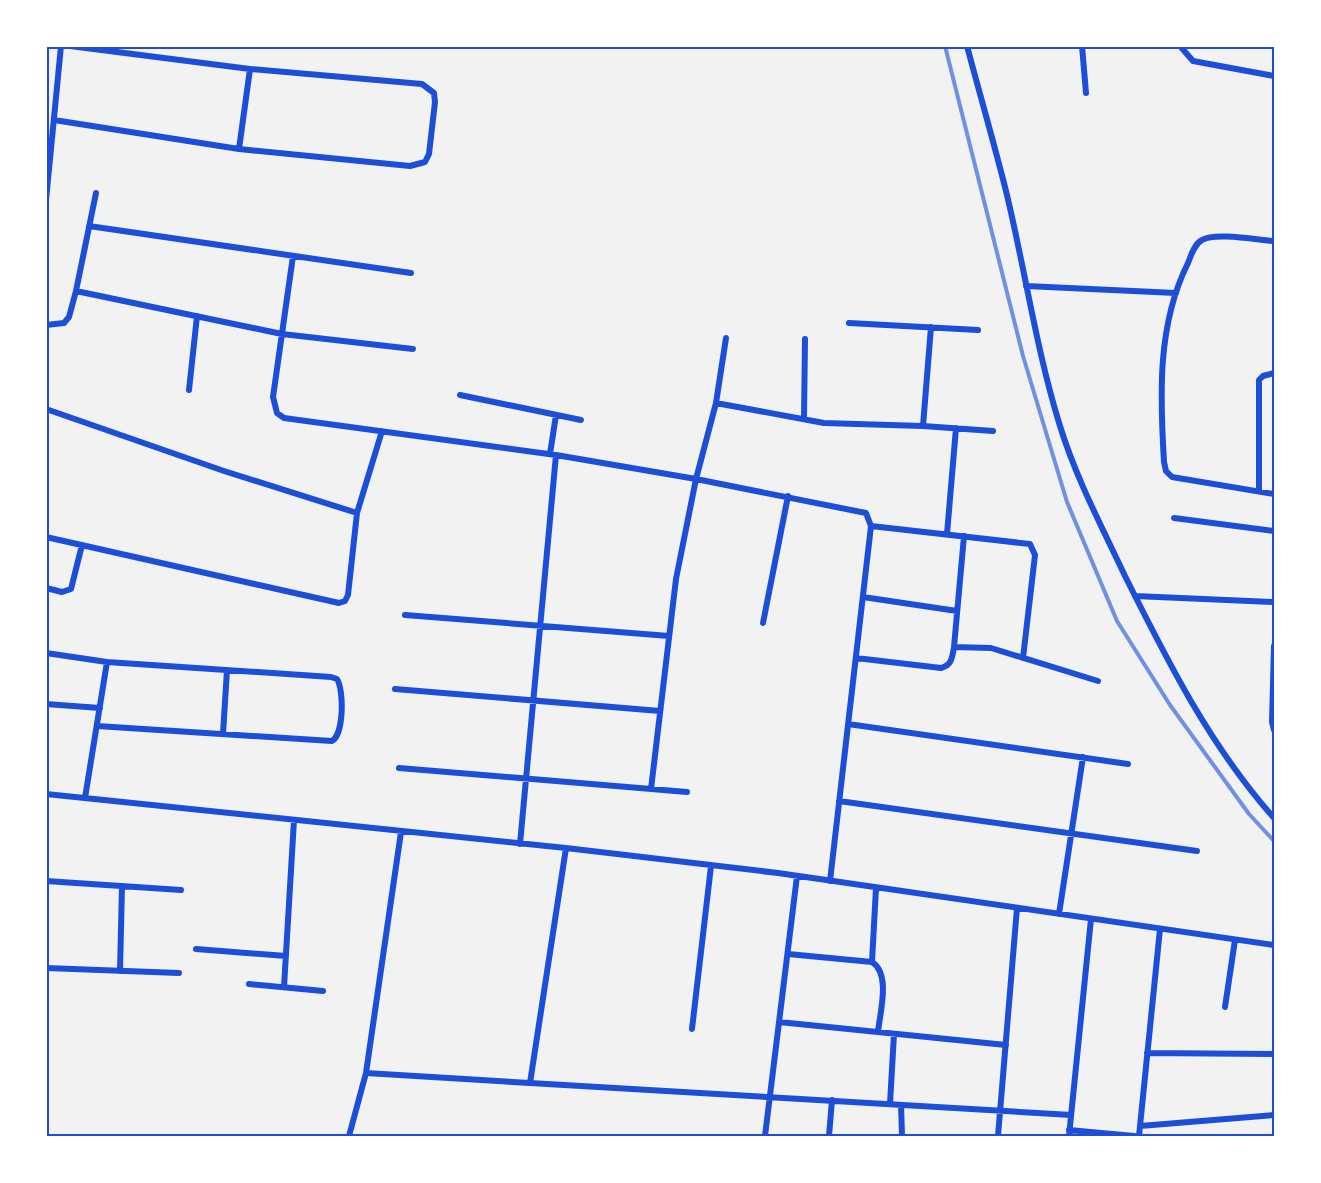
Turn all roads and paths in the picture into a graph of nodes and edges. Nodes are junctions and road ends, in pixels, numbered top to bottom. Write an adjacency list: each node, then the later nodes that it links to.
1 (61, 46): 9 (street)
2 (70, 46): 6 (street)
3 (967, 46): 18 (street)
4 (1083, 46): 8 (street)
5 (1180, 46): 7 (street)
6 (250, 69): 10 (street); 10 (street)
7 (1275, 76)
8 (1086, 93)
9 (54, 120): 10 (street); 11 (street)
10 (240, 149)
11 (48, 166): 13 (street)
12 (96, 193): 14 (street)
13 (46, 200)
14 (89, 226): 16 (street); 19 (street)
15 (1275, 241): 20 (street)
16 (293, 256): 17 (street); 26 (street)
17 (411, 273)
18 (1026, 286): 20 (street); 56 (street)
19 (76, 291): 21 (street); 23 (street)
20 (1176, 292): 44 (street)
21 (197, 316): 26 (street); 31 (street)
22 (849, 323): 24 (street)
23 (46, 325)
24 (931, 327): 25 (street); 38 (street)
25 (978, 330)
26 (282, 334): 29 (street); 40 (street)
27 (726, 338): 33 (street)
28 (805, 339): 36 (street)
29 (413, 349)
30 (1275, 373): 44 (street)
31 (189, 390)
32 (460, 395): 35 (street)
33 (716, 403): 36 (street); 43 (street)
34 (46, 410): 47 (street)
35 (556, 415): 37 (street); 42 (street)
36 (804, 418): 38 (street)
37 (581, 420)
38 (923, 426): 39 (street)
39 (956, 428): 41 (street); 51 (street)
40 (382, 431): 42 (street); 47 (street)
41 (993, 431)
42 (553, 455): 43 (street); 62 (street)
43 (696, 480): 46 (street); 63 (street)
44 (1259, 491): 45 (street)
45 (1275, 494)
46 (788, 496): 49 (street); 61 (street)
47 (357, 513): 54 (street)
48 (1174, 518): 50 (street)
49 (871, 526): 51 (street); 57 (street)
50 (1275, 531)
51 (947, 534): 52 (street)
52 (964, 536): 59 (street); 68 (street)
53 (46, 537): 54 (street)
54 (82, 545): 55 (street)
55 (46, 588)
56 (1136, 596): 58 (street); 90 (street)
57 (863, 597): 59 (street); 67 (street)
58 (1275, 603)
59 (957, 611): 65 (street)
60 (405, 615): 62 (street)
61 (763, 623)
62 (541, 626): 63 (street); 73 (street)
63 (669, 636): 76 (street)
64 (1275, 646): 79 (street)
65 (954, 647): 67 (street); 68 (street)
66 (46, 653): 69 (street)
67 (856, 658): 77 (street)
68 (1023, 658): 71 (street)
69 (107, 662): 70 (street); 75 (street)
70 (226, 670): 80 (street); 80 (street)
71 (1098, 681)
72 (394, 689): 73 (street)
73 (534, 701): 76 (street); 84 (street)
74 (46, 704): 75 (street)
75 (100, 708): 78 (street)
76 (660, 711): 85 (street)
77 (848, 724): 81 (street); 89 (street)
78 (96, 726): 80 (street); 88 (street)
79 (1275, 730)
80 (223, 734)
81 (1083, 757): 82 (street); 93 (street)
82 (1128, 764)
83 (399, 768): 84 (street)
84 (526, 779): 85 (street); 94 (street)
85 (651, 789): 86 (street)
86 (687, 792)
87 (46, 794): 88 (street)
88 (85, 798): 91 (street)
89 (839, 801): 93 (street); 100 (street)
90 (1275, 818)
91 (294, 820): 92 (street); 112 (street)
92 (401, 832): 94 (street); 128 (street)
93 (1071, 833): 96 (street); 105 (street)
94 (520, 844): 95 (street)
95 (566, 848): 97 (street); 129 (street)
96 (1197, 851)
97 (711, 866): 98 (street); 122 (street)
98 (797, 876): 100 (street); 111 (street)
99 (46, 881): 101 (street)
100 (830, 881): 102 (street)
101 (122, 886): 103 (street); 115 (street)
102 (876, 888): 104 (street); 113 (street)
103 (181, 890)
104 (1017, 908): 105 (street); 125 (street)
105 (1059, 914): 106 (street)
106 (1091, 919): 107 (street); 135 (street)
107 (1160, 929): 108 (street); 126 (street)
108 (1235, 940): 109 (street); 120 (street)
109 (1275, 945)
110 (195, 950): 112 (street)
111 (788, 954): 113 (street); 121 (street)
112 (286, 956): 118 (street)
113 (872, 962): 123 (street)
114 (46, 968): 115 (street)
115 (120, 971): 116 (street)
116 (179, 973)
117 (249, 984): 118 (street)
118 (284, 987): 119 (street)
119 (323, 991)
120 (1225, 1007)
121 (779, 1022): 123 (street); 130 (street)
122 (692, 1029)
123 (878, 1032): 124 (street)
124 (894, 1034): 125 (street); 132 (street)
125 (1006, 1045): 134 (street)
126 (1147, 1053): 127 (street); 137 (street)
127 (1275, 1054)
128 (366, 1073): 129 (street); 139 (street)
129 (530, 1083): 130 (street)
130 (770, 1096): 131 (street); 140 (street)
131 (832, 1100): 132 (street); 141 (street)
132 (890, 1104): 133 (street)
133 (901, 1105): 134 (street); 142 (street)
134 (1000, 1111): 135 (street); 143 (street)
135 (1071, 1115): 138 (street)
136 (1275, 1115): 137 (street)
137 (1140, 1126): 144 (street)
138 (1069, 1133): 144 (street)
139 (349, 1137)
140 (765, 1137)
141 (829, 1137)
142 (902, 1137)
143 (998, 1137)
144 (1137, 1137)

